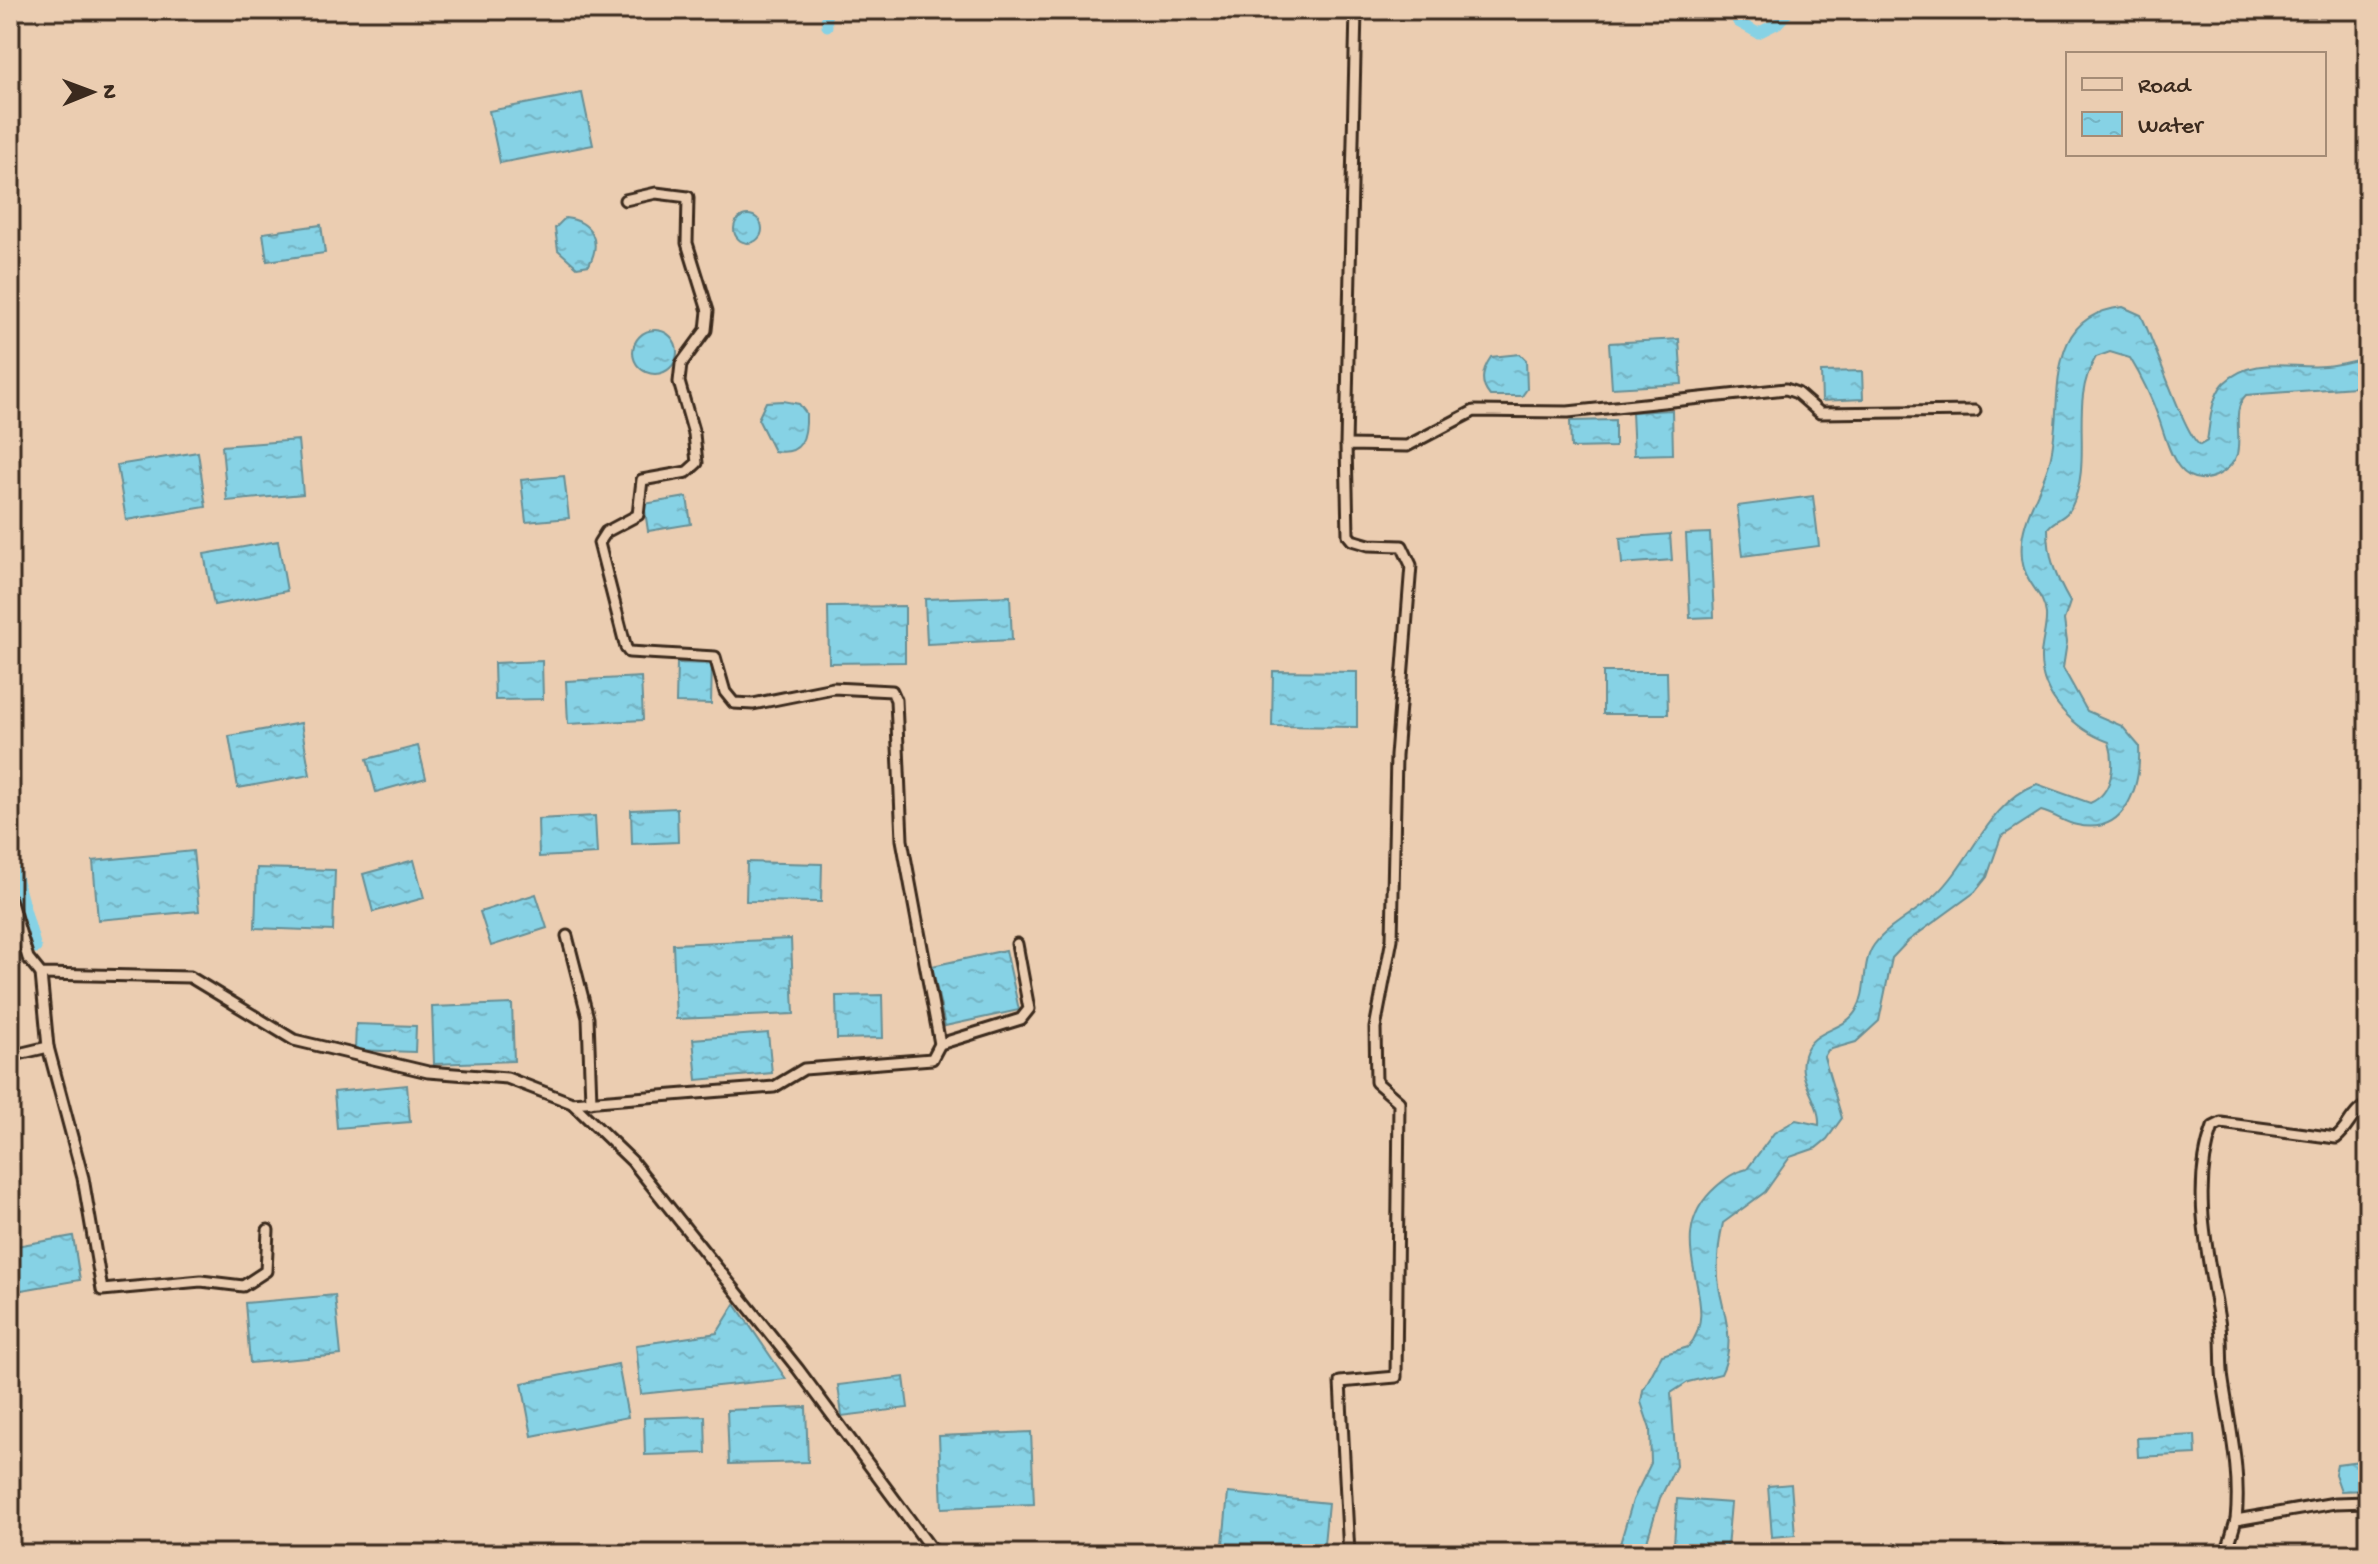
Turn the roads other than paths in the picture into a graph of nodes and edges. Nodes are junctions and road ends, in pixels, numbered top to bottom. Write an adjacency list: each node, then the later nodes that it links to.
1 (1356, 10): 4 (street)
2 (625, 200): 9 (street)
3 (1975, 411): 4 (street)
4 (1346, 445): 19 (street)
5 (10, 899): 8 (street)
6 (567, 936): 12 (street)
7 (1017, 944): 9 (street)
8 (41, 974): 10 (street); 13 (street)
9 (940, 1044): 12 (street)
10 (48, 1047): 11 (street); 15 (street)
11 (10, 1056)
12 (591, 1102): 13 (street)
13 (572, 1103): 18 (street)
14 (2368, 1105): 17 (street)
15 (268, 1230)
16 (2368, 1502): 17 (street)
17 (2236, 1520): 20 (street)
18 (935, 1554)
19 (1349, 1554)
20 (2226, 1554)

